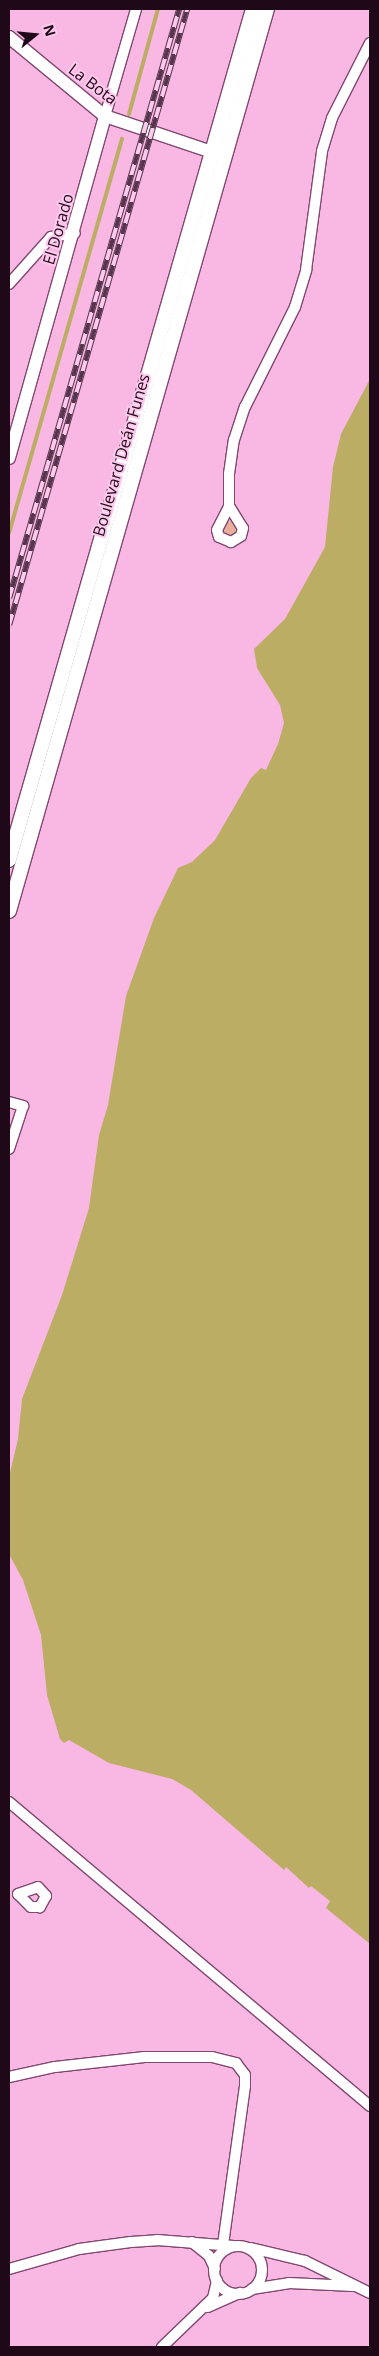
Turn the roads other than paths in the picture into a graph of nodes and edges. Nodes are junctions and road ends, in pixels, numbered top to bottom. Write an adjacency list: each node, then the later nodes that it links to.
1 (136, 9): 6 (street, El Dorado)
2 (253, 9): 7 (main road, Boulevard Deán Funes)
3 (267, 9): 8 (main road, Boulevard Deán Funes)
4 (9, 37): 6 (street, La Bota)
5 (370, 43): 12 (street)
6 (105, 116): 7 (street, La Bota); 9 (street, El Dorado)
7 (211, 151): 8 (street, La Bota); 13 (main road, Boulevard Deán Funes)
8 (226, 156): 14 (main road, Boulevard Deán Funes)
9 (75, 233): 10 (street); 11 (street, El Dorado)
10 (9, 284)
11 (9, 458)
12 (229, 506)
13 (9, 860)
14 (9, 911)
15 (9, 1102): 16 (street)
16 (9, 1149)
17 (9, 1802): 19 (street)
18 (9, 2077): 21 (street)
19 (370, 2106)
20 (191, 2242): 21 (street); 23 (street); 24 (street)
21 (228, 2246): 22 (street); 24 (street)
22 (247, 2248): 26 (street); 27 (street)
23 (9, 2269)
24 (215, 2269): 25 (street)
25 (217, 2280): 28 (street); 30 (street)
26 (358, 2287): 27 (street); 29 (street)
27 (252, 2289): 28 (street)
28 (240, 2293): 30 (street)
29 (370, 2293)
30 (205, 2309): 31 (street)
31 (162, 2347)

